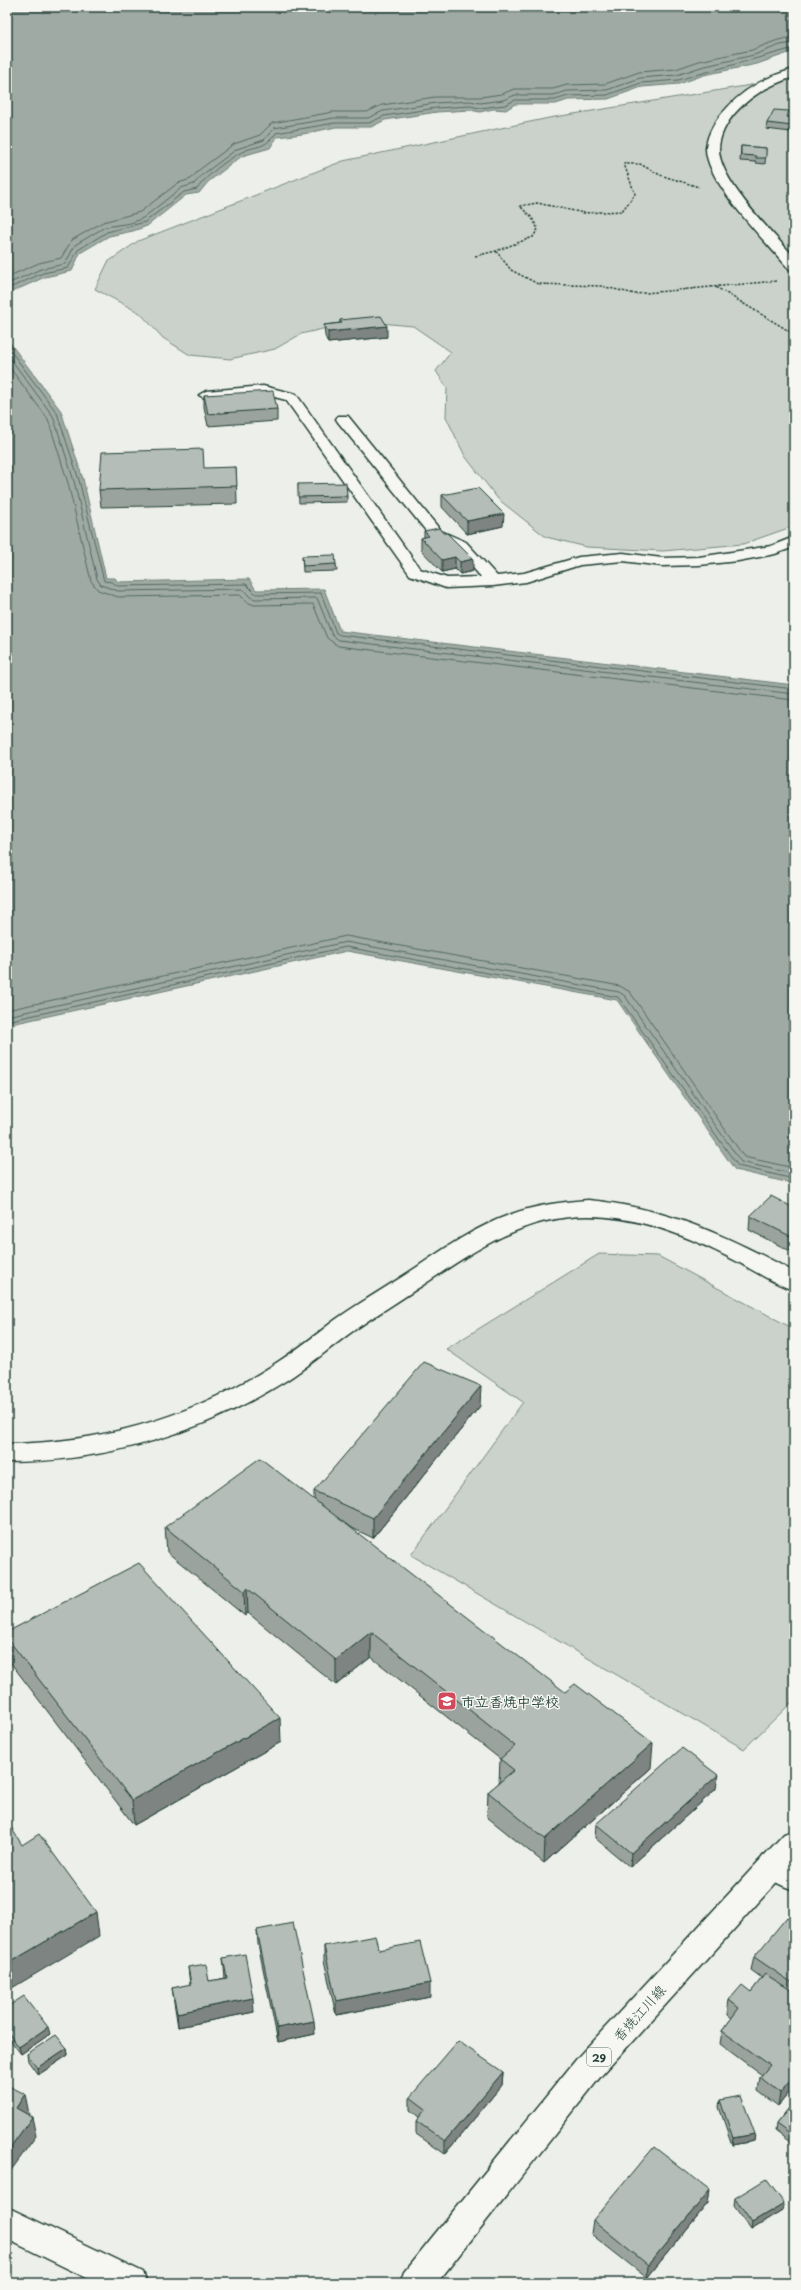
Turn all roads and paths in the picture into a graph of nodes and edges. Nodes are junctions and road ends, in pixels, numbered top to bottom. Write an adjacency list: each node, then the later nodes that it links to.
1 (794, 73): 2 (street)
2 (729, 187): 3 (path); 5 (street)
3 (496, 251): 4 (path); 7 (path)
4 (475, 256)
5 (794, 266)
6 (778, 281): 7 (path)
7 (715, 287): 8 (path)
8 (794, 334)
9 (206, 395): 12 (lane)
10 (343, 419): 12 (lane)
11 (794, 542): 12 (lane)
12 (493, 581)
13 (794, 1282): 14 (street)
14 (7, 1453)
15 (794, 1842): 16 (street, 香焼江川線 / 29)
16 (784, 1871): 19 (street, 香焼江川線 / 29)
17 (7, 2222): 18 (street)
18 (131, 2283)
19 (416, 2283)

